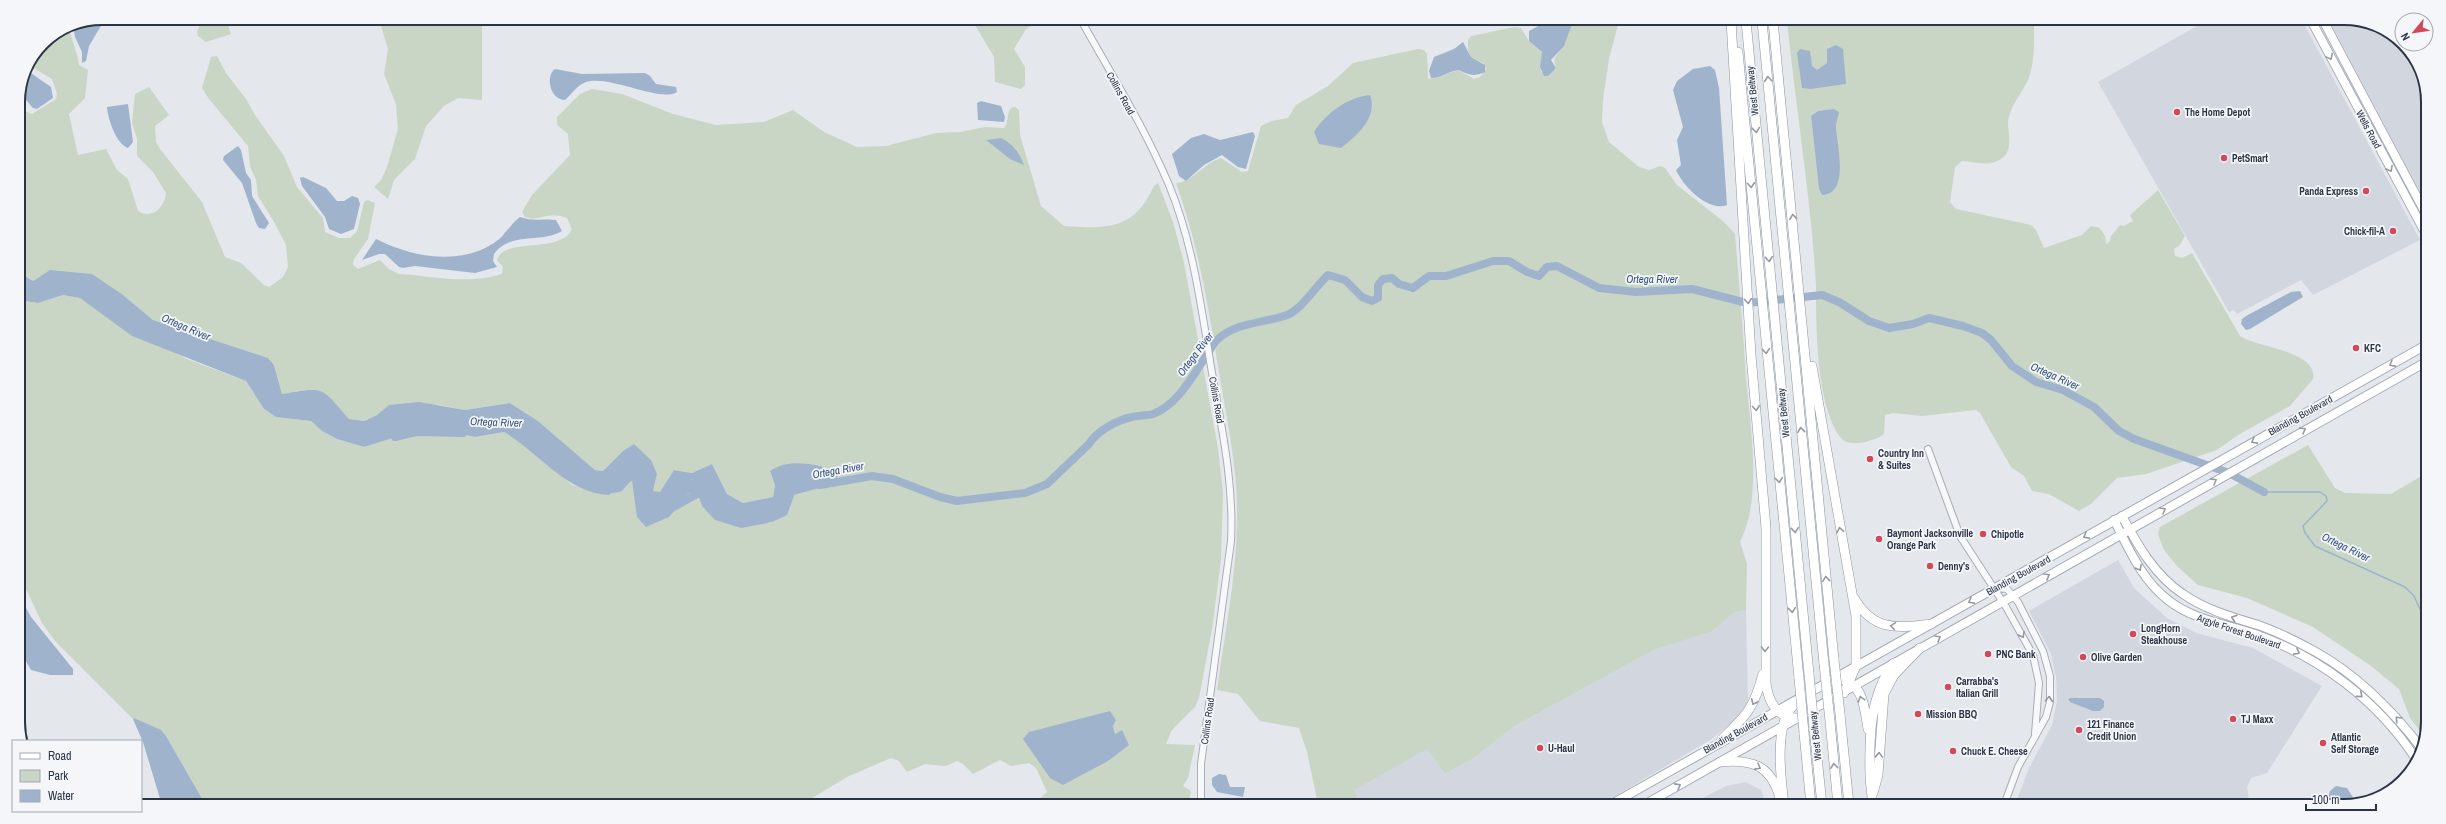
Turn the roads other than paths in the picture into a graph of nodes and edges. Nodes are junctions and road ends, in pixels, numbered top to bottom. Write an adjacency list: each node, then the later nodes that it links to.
1 (1084, 25): 47 (street, Collins Road)
2 (1730, 25): 30 (highway, one-way to 30)
3 (1734, 25): 52 (highway, one-way to 52, bridge)
4 (1746, 25): 53 (highway, West Beltway, one-way to 53, bridge)
5 (1762, 25): 54 (highway, West Beltway, one-way to 5, bridge)
6 (1773, 25): 11 (highway, one-way to 6)
7 (2314, 25): 10 (main road, Wells Road, one-way to 10)
8 (2326, 25): 9 (main road, Wells Road)
9 (2421, 205)
10 (2421, 225)
11 (1802, 309): 21 (highway, one-way to 11); 55 (highway, one-way to 11, bridge)
12 (2421, 348): 15 (main road, Blanding Boulevard, one-way to 15)
13 (2421, 365): 17 (main road, Blanding Boulevard, one-way to 13)
14 (1928, 449): 19 (street)
15 (2122, 516): 16 (main road, Blanding Boulevard); 17 (main road, Argyle Forest Boulevard)
16 (2114, 520): 18 (main road, Argyle Forest Boulevard); 19 (main road, Blanding Boulevard, one-way to 19)
17 (2129, 529): 18 (main road, Blanding Boulevard); 24 (main road, Argyle Forest Boulevard, one-way to 17)
18 (2121, 533): 20 (main road, Blanding Boulevard, one-way to 18); 25 (main road, Argyle Forest Boulevard, one-way to 25)
19 (1994, 588): 20 (street); 22 (street); 23 (main road, Blanding Boulevard, one-way to 23)
20 (2013, 595): 22 (main road, Blanding Boulevard); 27 (street)
21 (1853, 596): 23 (highway, one-way to 21); 31 (highway)
22 (2002, 601): 26 (main road, Blanding Boulevard, one-way to 22); 28 (street, one-way to 28)
23 (1931, 624): 31 (main road, Blanding Boulevard)
24 (2271, 630): 25 (street); 43 (main road, Argyle Forest Boulevard, one-way to 24)
25 (2254, 634): 44 (main road, Argyle Forest Boulevard, one-way to 44)
26 (1920, 648): 29 (main road, Blanding Boulevard); 46 (highway, one-way to 26)
27 (2043, 651): 28 (street); 40 (street, one-way to 27)
28 (2033, 655): 40 (street)
29 (1894, 663): 33 (main road, Blanding Boulevard); 42 (highway)
30 (1765, 665): 36 (highway); 41 (highway, one-way to 41)
31 (1856, 666): 32 (main road, Blanding Boulevard); 33 (highway)
32 (1836, 678): 33 (highway); 34 (main road, Blanding Boulevard)
33 (1852, 683): 35 (highway); 42 (highway, one-way to 33)
34 (1810, 692): 36 (main road, Blanding Boulevard); 37 (highway)
35 (1844, 693): 38 (main road, Blanding Boulevard)
36 (1776, 710): 37 (highway); 41 (main road, Blanding Boulevard)
37 (1786, 717): 38 (highway); 39 (highway)
38 (1798, 718): 39 (main road, Blanding Boulevard)
39 (1783, 726): 45 (main road, Blanding Boulevard); 51 (highway)
40 (2034, 734): 57 (street)
41 (1722, 739): 48 (main road, Blanding Boulevard)
42 (1870, 740): 46 (highway)
43 (2418, 743)
44 (2413, 755)
45 (1720, 762): 49 (main road, Blanding Boulevard, one-way to 45); 50 (highway, one-way to 50)
46 (1873, 793): 56 (highway)
47 (1201, 799)
48 (1620, 799)
49 (1655, 799)
50 (1780, 799)
51 (1783, 799)
52 (1810, 799)
53 (1821, 799)
54 (1837, 799)
55 (1848, 799)
56 (1872, 799)
57 (2006, 799)

